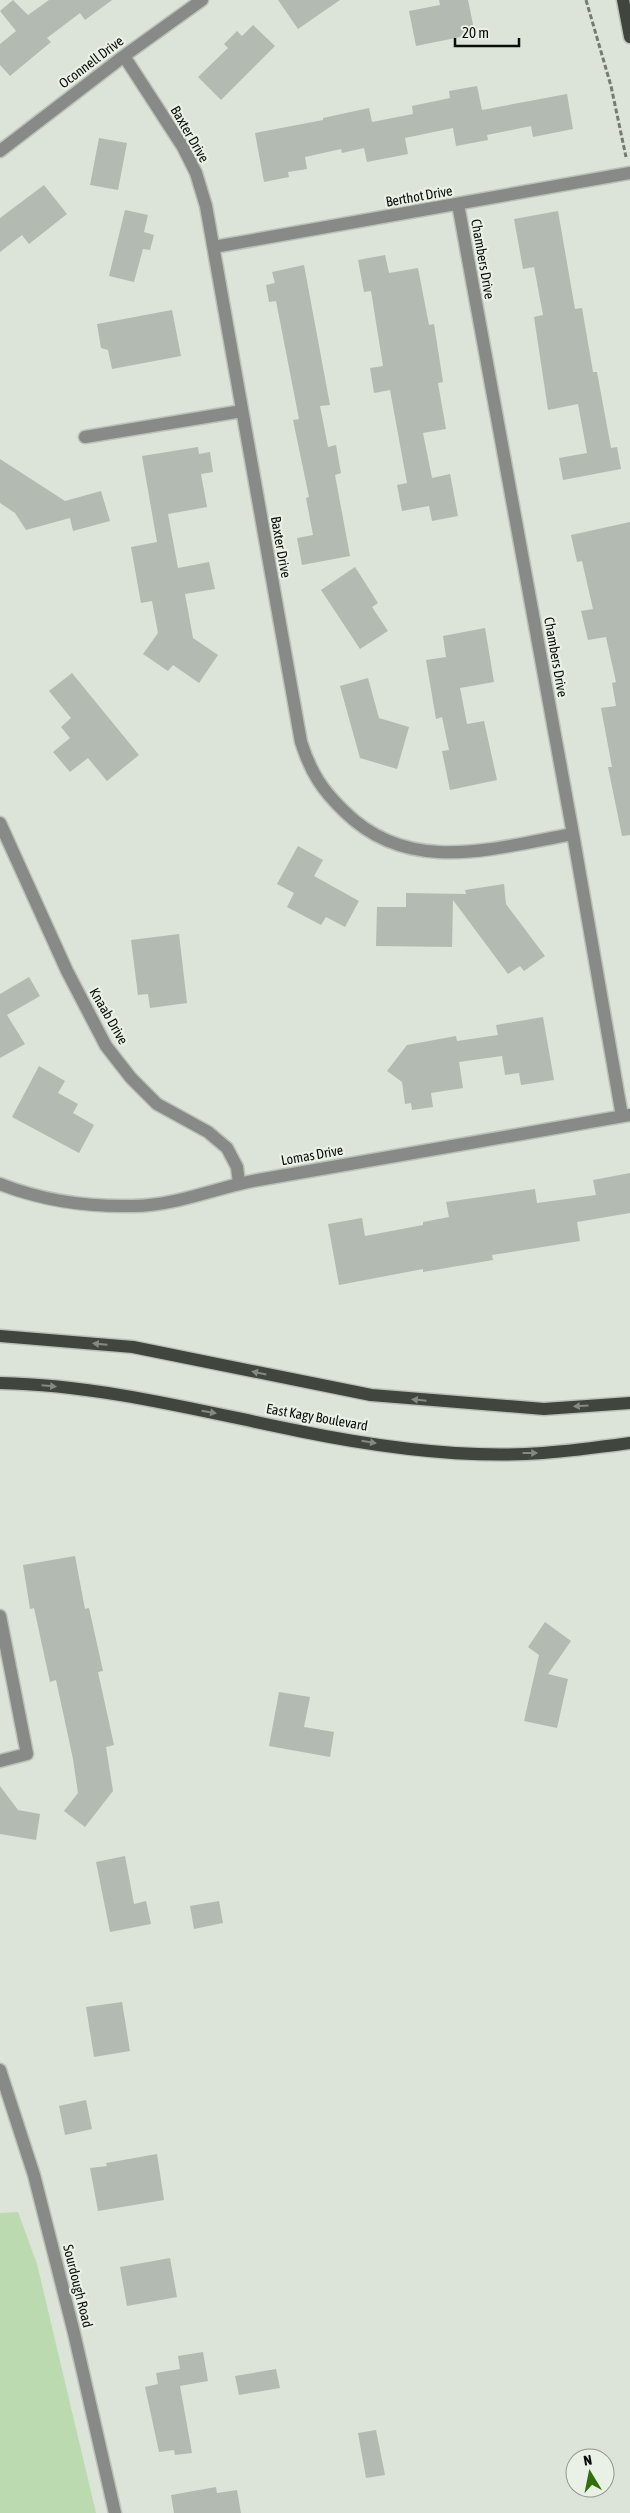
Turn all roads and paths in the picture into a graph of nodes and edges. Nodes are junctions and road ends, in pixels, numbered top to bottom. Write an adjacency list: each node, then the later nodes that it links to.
1 (202, 0): 5 (street, Oconnell Drive)
2 (586, 0): 7 (path)
3 (623, 0): 4 (main road)
4 (630, 38)
5 (124, 56): 6 (street, Oconnell Drive); 9 (street, Baxter Drive)
6 (0, 151)
7 (630, 173): 8 (street, Berthot Drive)
8 (458, 204): 9 (street, Berthot Drive); 13 (street, Chambers Drive)
9 (214, 247): 10 (street, Baxter Drive)
10 (242, 411): 11 (street); 13 (street, Baxter Drive)
11 (85, 437)
12 (0, 823): 15 (street, Knaab Drive)
13 (573, 834): 14 (street, Chambers Drive)
14 (626, 1115): 15 (street, Lomas Drive)
15 (240, 1183): 16 (street, Lomas Drive)
16 (0, 1184)
17 (0, 1336): 19 (main road, one-way to 17)
18 (0, 1383): 20 (main road, East Kagy Boulevard, one-way to 20)
19 (630, 1403)
20 (630, 1443)
21 (0, 1616): 22 (street)
22 (0, 1760)
23 (0, 2070): 24 (street, Sourdough Road)
24 (115, 2513)

